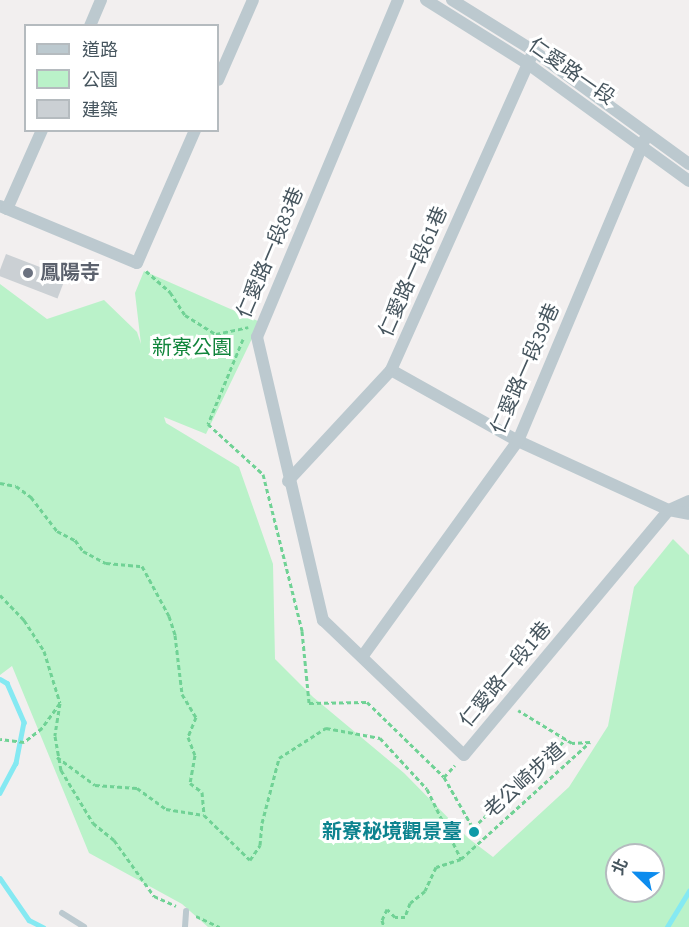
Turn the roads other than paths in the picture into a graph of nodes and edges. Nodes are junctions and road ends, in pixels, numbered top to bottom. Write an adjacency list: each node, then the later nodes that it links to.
1 (101, 0): 6 (street)
2 (253, 0): 9 (street)
3 (398, 0): 19 (street, 仁愛路一段83巷)
4 (426, 0): 8 (street, 仁愛路一段)
5 (452, 0): 7 (street, 仁愛路一段)
6 (91, 24)
7 (534, 51): 8 (street, 仁愛路一段61巷); 12 (street, 仁愛路一段)
8 (528, 64): 13 (street, 仁愛路一段); 17 (street, 仁愛路一段61巷)
9 (219, 78)
10 (41, 132): 16 (street)
11 (194, 132): 16 (street)
12 (647, 134): 13 (street, 仁愛路一段39巷); 14 (street, 仁愛路一段)
13 (642, 147): 15 (street, 仁愛路一段); 18 (street, 仁愛路一段39巷)
14 (689, 164)
15 (689, 181)
16 (3, 207)
17 (391, 370): 18 (street); 19 (street, 仁愛路一段61巷)
18 (518, 441): 21 (street); 23 (street, 仁愛路一段39巷)
19 (288, 481): 23 (street, 仁愛路一段83巷)
20 (689, 501): 21 (street)
21 (669, 510): 22 (street); 23 (street, 仁愛路一段1巷)
22 (689, 514)
23 (362, 657)
24 (186, 911): 27 (lane)
25 (62, 913): 26 (lane)
26 (84, 927)
27 (185, 927)

